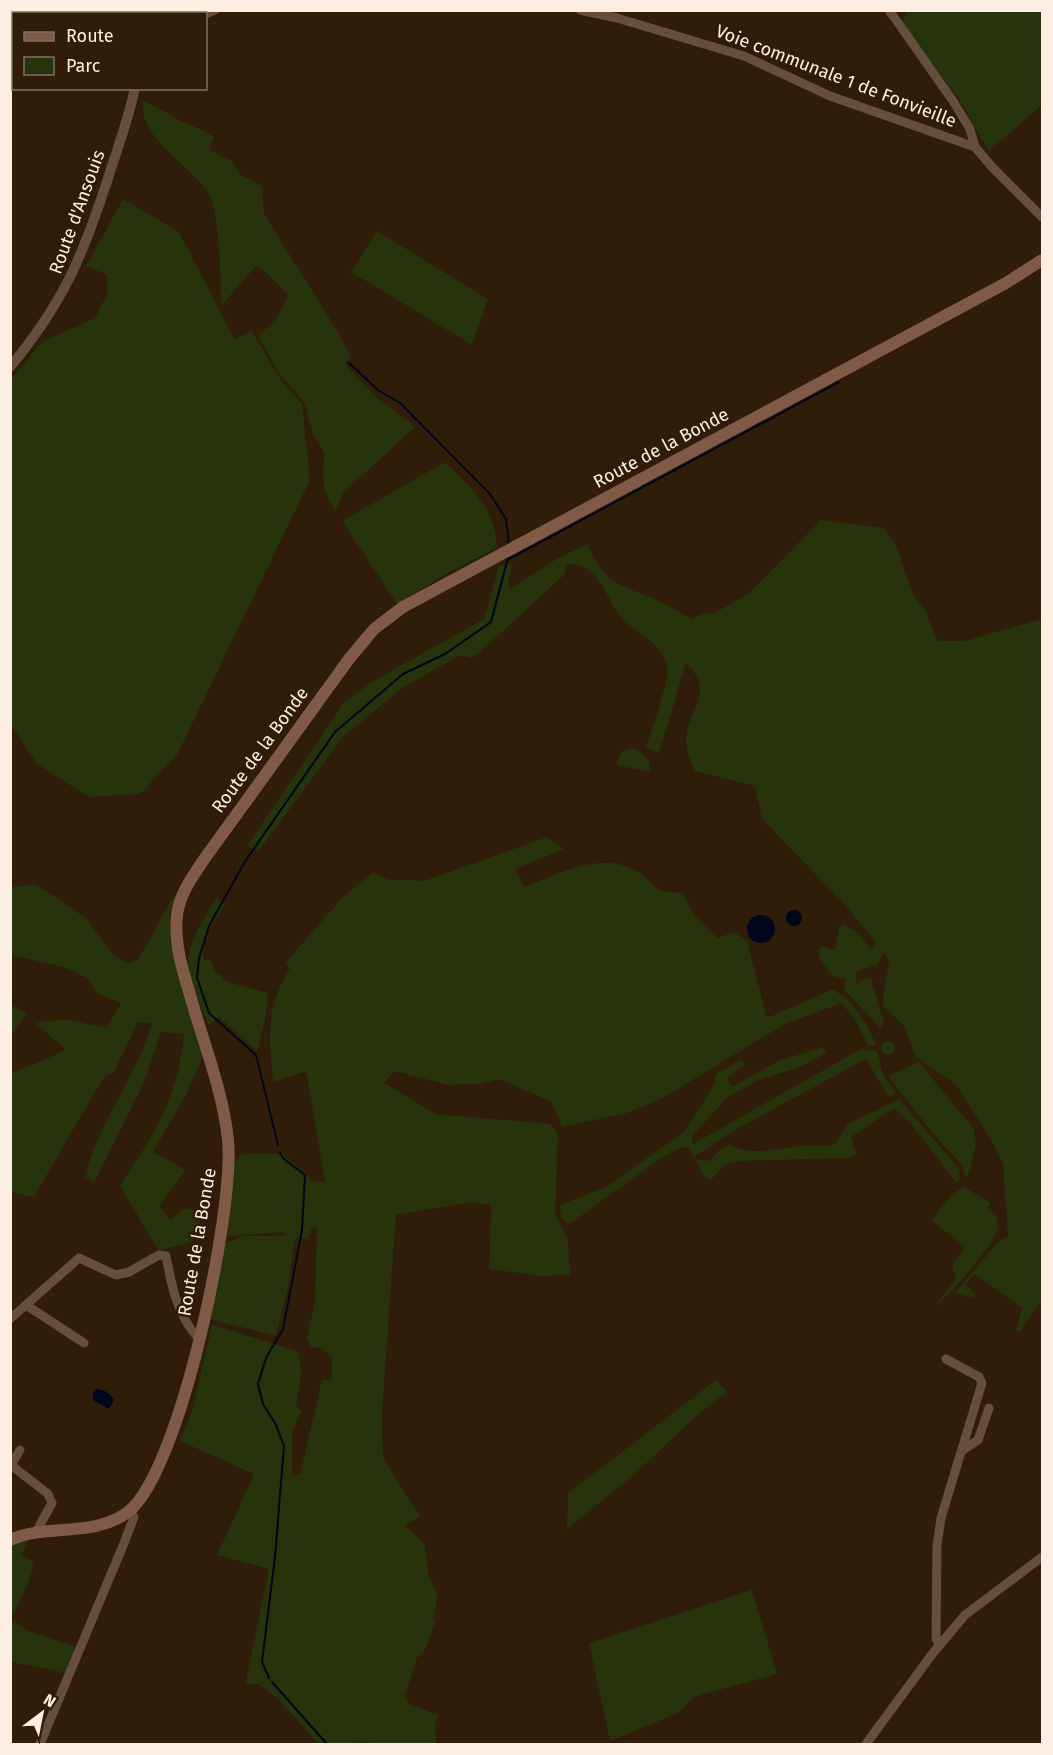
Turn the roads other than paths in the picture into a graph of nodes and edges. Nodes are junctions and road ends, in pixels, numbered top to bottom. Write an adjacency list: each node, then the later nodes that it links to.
1 (580, 10): 4 (street, Voie communale 1 de Fonvieille)
2 (889, 10): 4 (street)
3 (134, 90): 7 (street, Route d'Ansouis)
4 (975, 147): 5 (street)
5 (1042, 217)
6 (1042, 260): 10 (main road, Route de la Bonde)
7 (10, 367)
8 (26, 1305): 9 (street); 10 (street); 11 (street)
9 (10, 1318)
10 (199, 1339): 16 (main road, Route de la Bonde)
11 (84, 1343)
12 (946, 1359): 15 (street)
13 (989, 1408): 15 (street)
14 (20, 1450): 19 (street)
15 (963, 1450): 22 (street)
16 (129, 1510): 17 (main road, Route de la Bonde); 18 (street)
17 (117, 1518): 18 (street); 19 (main road, Route de la Bonde)
18 (130, 1526): 23 (street)
19 (36, 1532): 20 (main road, Route de la Bonde)
20 (10, 1540)
21 (1042, 1557): 22 (street)
22 (939, 1645): 24 (street)
23 (40, 1744)
24 (866, 1744)

